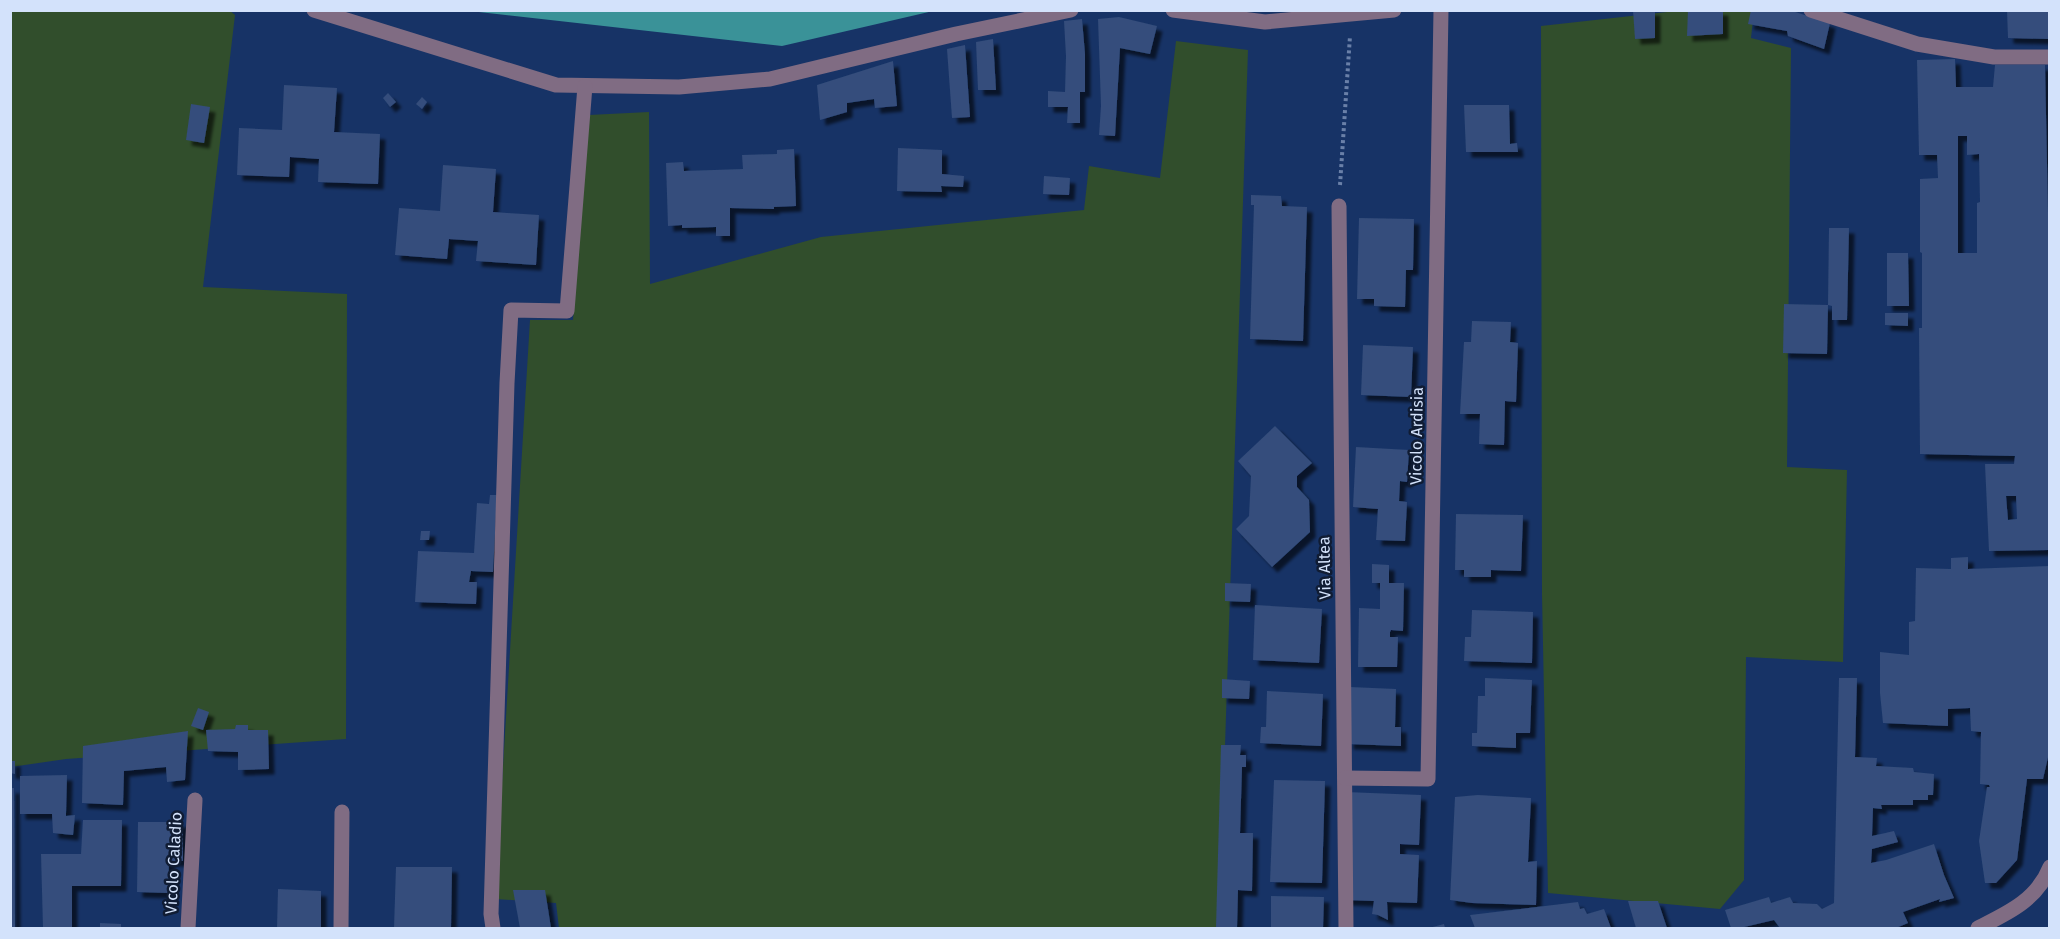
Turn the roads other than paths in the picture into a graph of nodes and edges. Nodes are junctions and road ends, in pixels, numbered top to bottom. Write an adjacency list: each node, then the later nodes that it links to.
1 (314, 10): 8 (street)
2 (1071, 10): 8 (street)
3 (1173, 10): 4 (street)
4 (1394, 10)
5 (1441, 10): 10 (street, Vicolo Ardisia)
6 (1811, 10): 7 (street)
7 (2049, 57)
8 (585, 86): 16 (street)
9 (1339, 206): 10 (street, Via Altea)
10 (1345, 778): 17 (street, Via Altea)
11 (195, 800): 14 (street, Vicolo Caladio)
12 (342, 812): 15 (street)
13 (2049, 867): 18 (street)
14 (188, 928)
15 (341, 928)
16 (493, 928)
17 (1346, 928)
18 (1978, 928)

